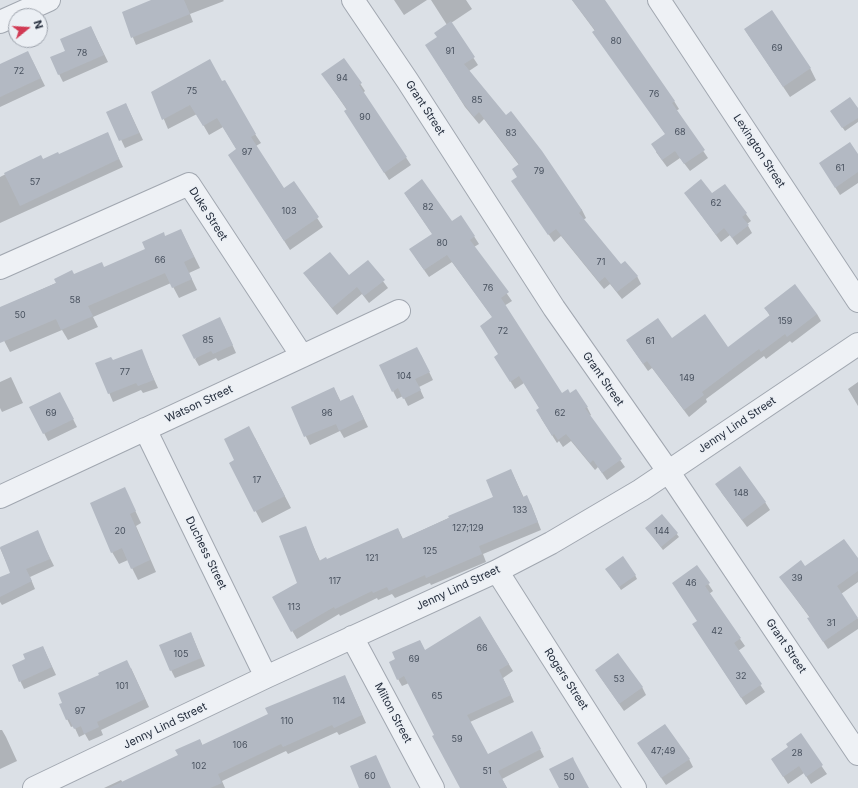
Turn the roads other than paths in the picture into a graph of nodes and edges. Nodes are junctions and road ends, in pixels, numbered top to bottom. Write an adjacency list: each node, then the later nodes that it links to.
1 (49, 0): 4 (street)
2 (353, 0): 11 (street, Grant Street)
3 (659, 0): 6 (street, Lexington Street)
4 (0, 22)
5 (0, 268): 9 (street, Duke Street)
6 (858, 301)
7 (399, 311): 9 (street, Watson Street)
8 (858, 344): 11 (street, Jenny Lind Street)
9 (302, 356): 10 (street, Watson Street)
10 (145, 429): 12 (street, Watson Street); 15 (street, Duchess Street)
11 (668, 471): 13 (street, Jenny Lind Street); 16 (street, Grant Street)
12 (0, 497)
13 (497, 571): 14 (street, Jenny Lind Street); 19 (street, Rogers Street)
14 (352, 637): 15 (street, Jenny Lind Street); 18 (street, Milton Street)
15 (266, 677): 17 (street, Jenny Lind Street)
16 (858, 754)
17 (34, 788)
18 (433, 788)
19 (635, 788)

